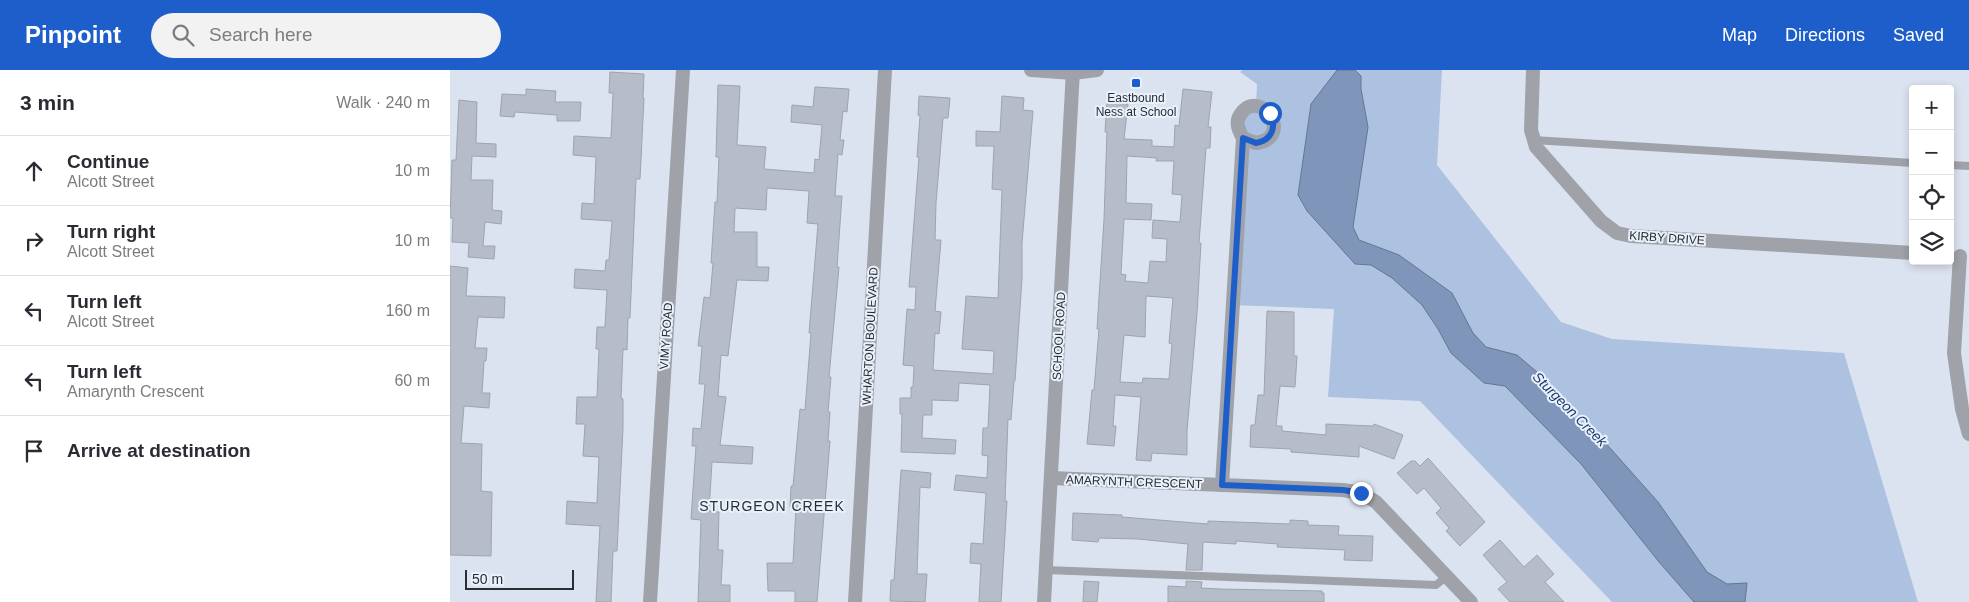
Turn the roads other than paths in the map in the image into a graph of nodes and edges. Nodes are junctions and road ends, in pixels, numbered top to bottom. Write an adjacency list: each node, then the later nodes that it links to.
1 (683, 70): 19 (street, VIMY ROAD)
2 (885, 70): 20 (street, WHARTON BOULEVARD)
3 (1031, 70): 6 (street)
4 (1097, 70): 6 (street)
5 (1533, 70): 8 (street, KIRBY DRIVE)
6 (1073, 71): 15 (street, SCHOOL ROAD)
7 (1243, 138): 16 (street)
8 (1533, 140): 9 (lane); 12 (street, KIRBY DRIVE)
9 (1909, 163)
10 (1954, 165): 11 (lane)
11 (1969, 166)
12 (1909, 253)
13 (1960, 256): 14 (street)
14 (1969, 434)
15 (1051, 478): 16 (street, AMARYNTH CRESCENT); 17 (street, SCHOOL ROAD)
16 (1222, 485): 18 (street, AMARYNTH CRESCENT)
17 (1046, 570): 18 (lane); 21 (street, SCHOOL ROAD)
18 (1447, 576): 22 (street, AMARYNTH CRESCENT)
19 (650, 602)
20 (855, 602)
21 (1044, 602)
22 (1471, 602)

